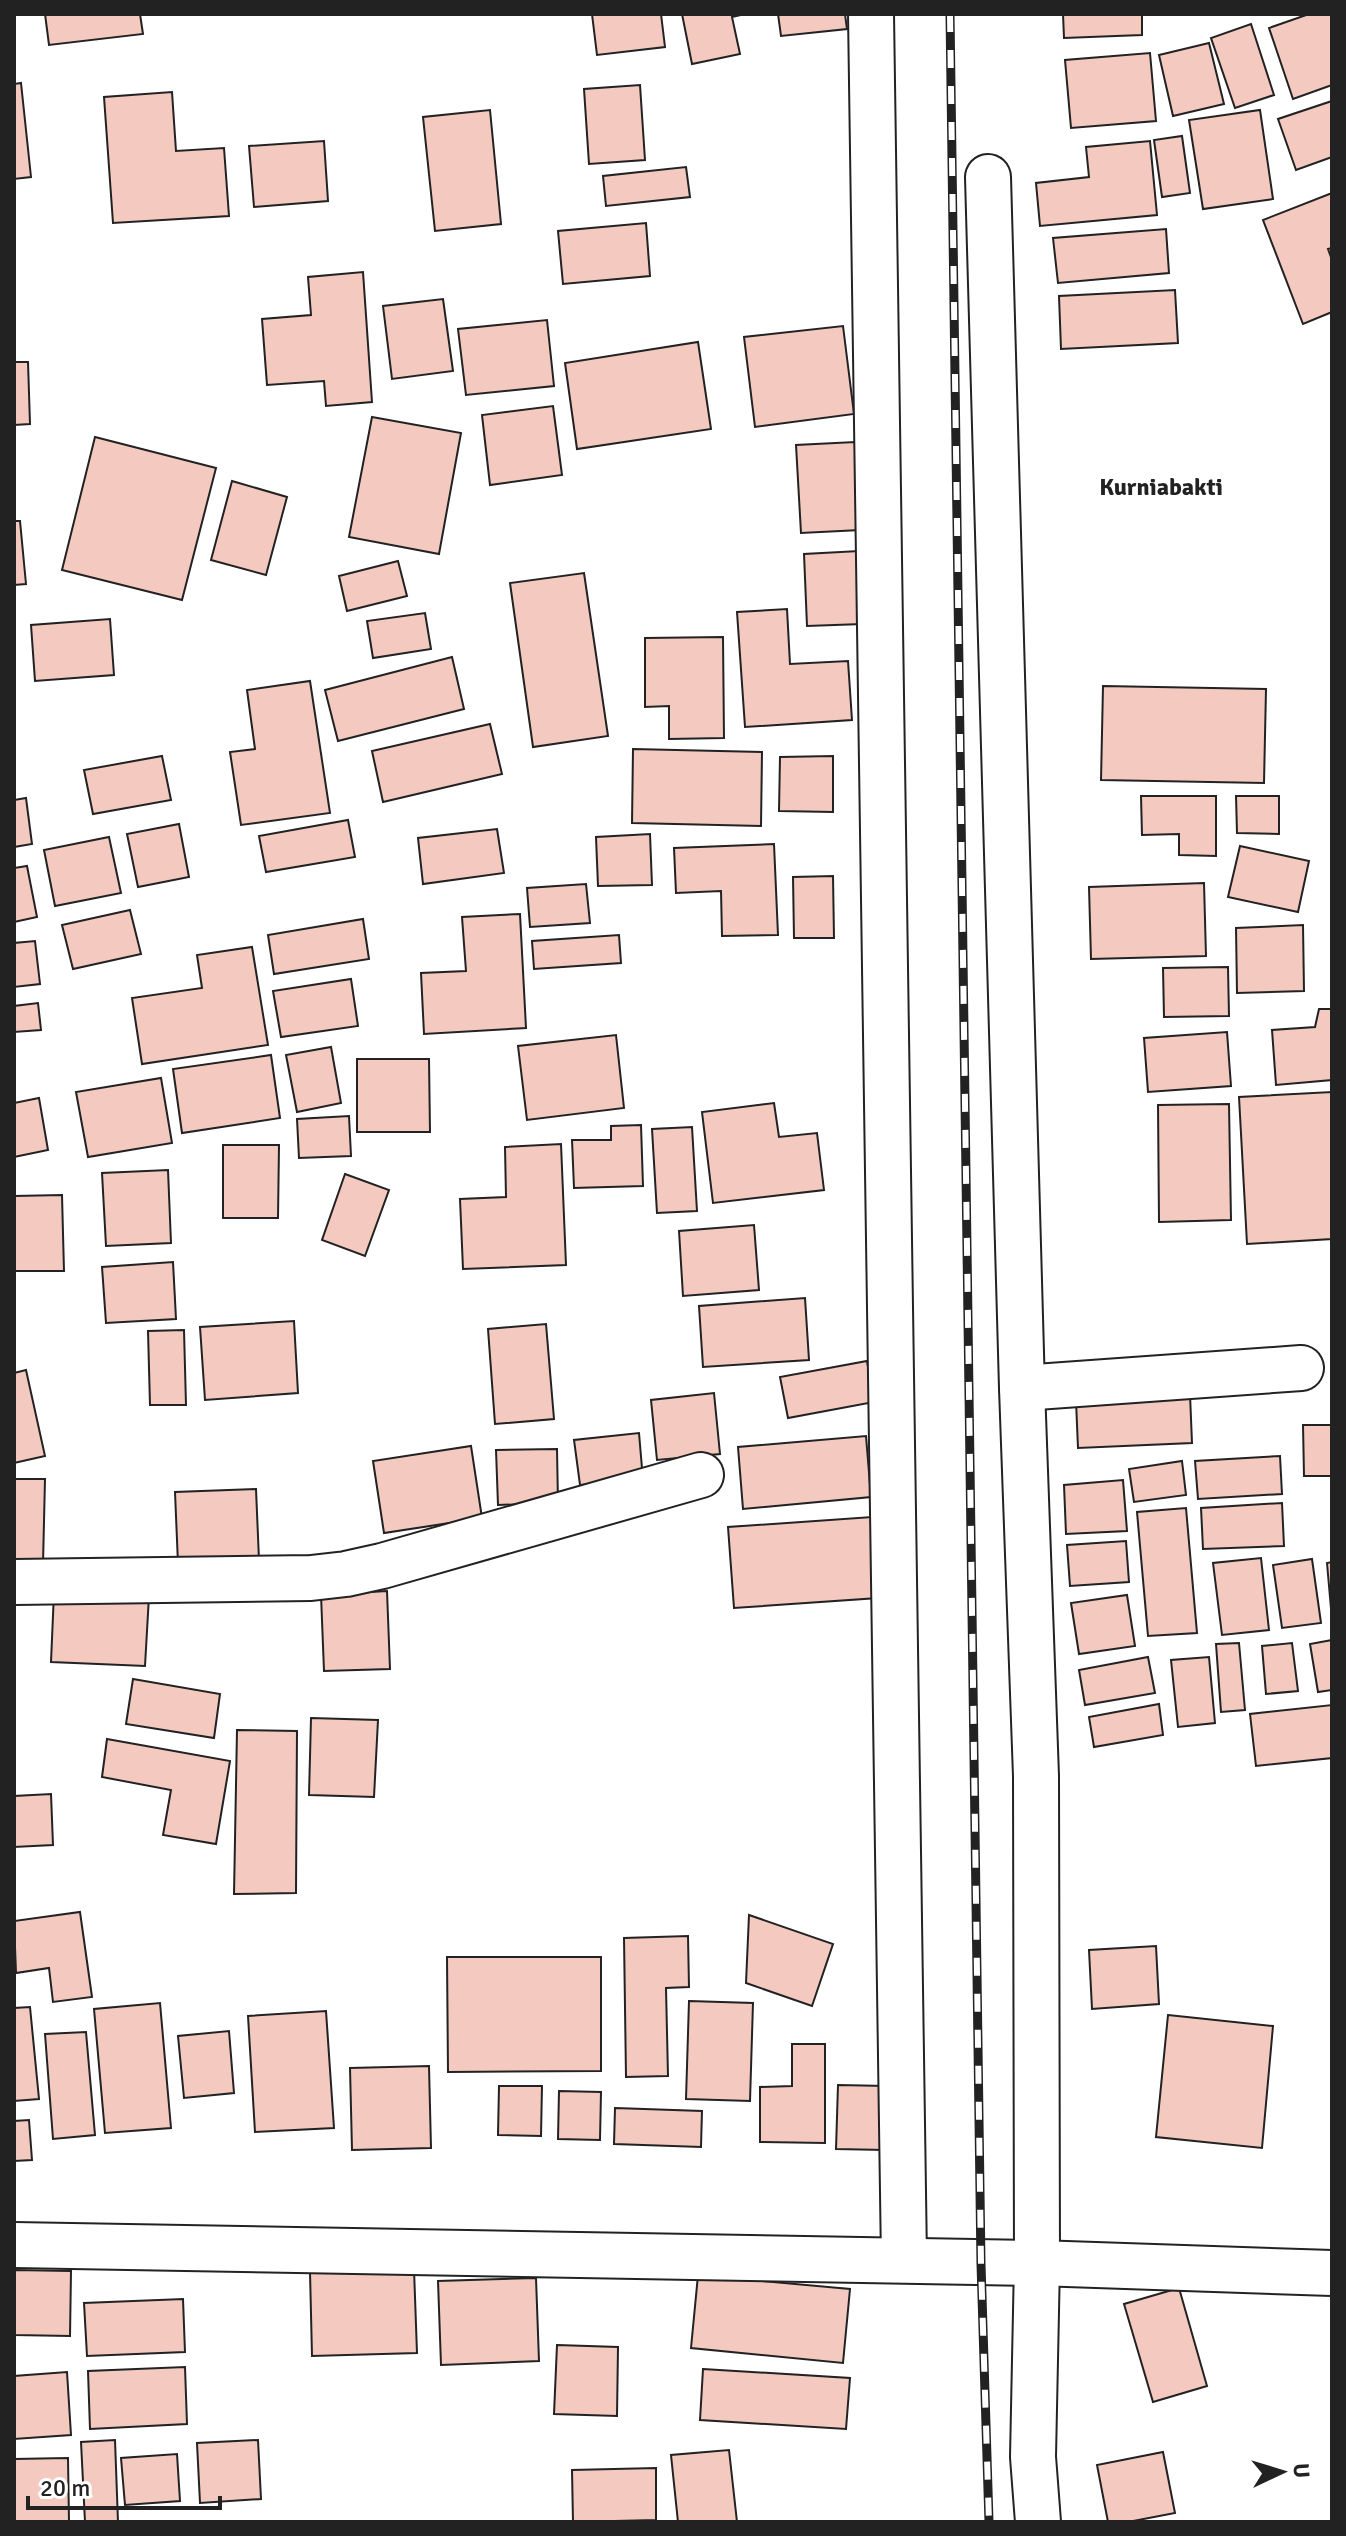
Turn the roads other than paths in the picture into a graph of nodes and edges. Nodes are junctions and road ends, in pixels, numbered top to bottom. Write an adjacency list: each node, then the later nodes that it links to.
1 (871, 14): 8 (street)
2 (988, 177): 4 (street)
3 (1301, 1368): 4 (street)
4 (1022, 1388): 9 (street)
5 (701, 1475): 6 (street)
6 (14, 1582)
7 (14, 2245): 8 (street)
8 (904, 2260): 9 (street)
9 (1037, 2263): 10 (street); 11 (street)
10 (1332, 2273)
11 (1038, 2522)

